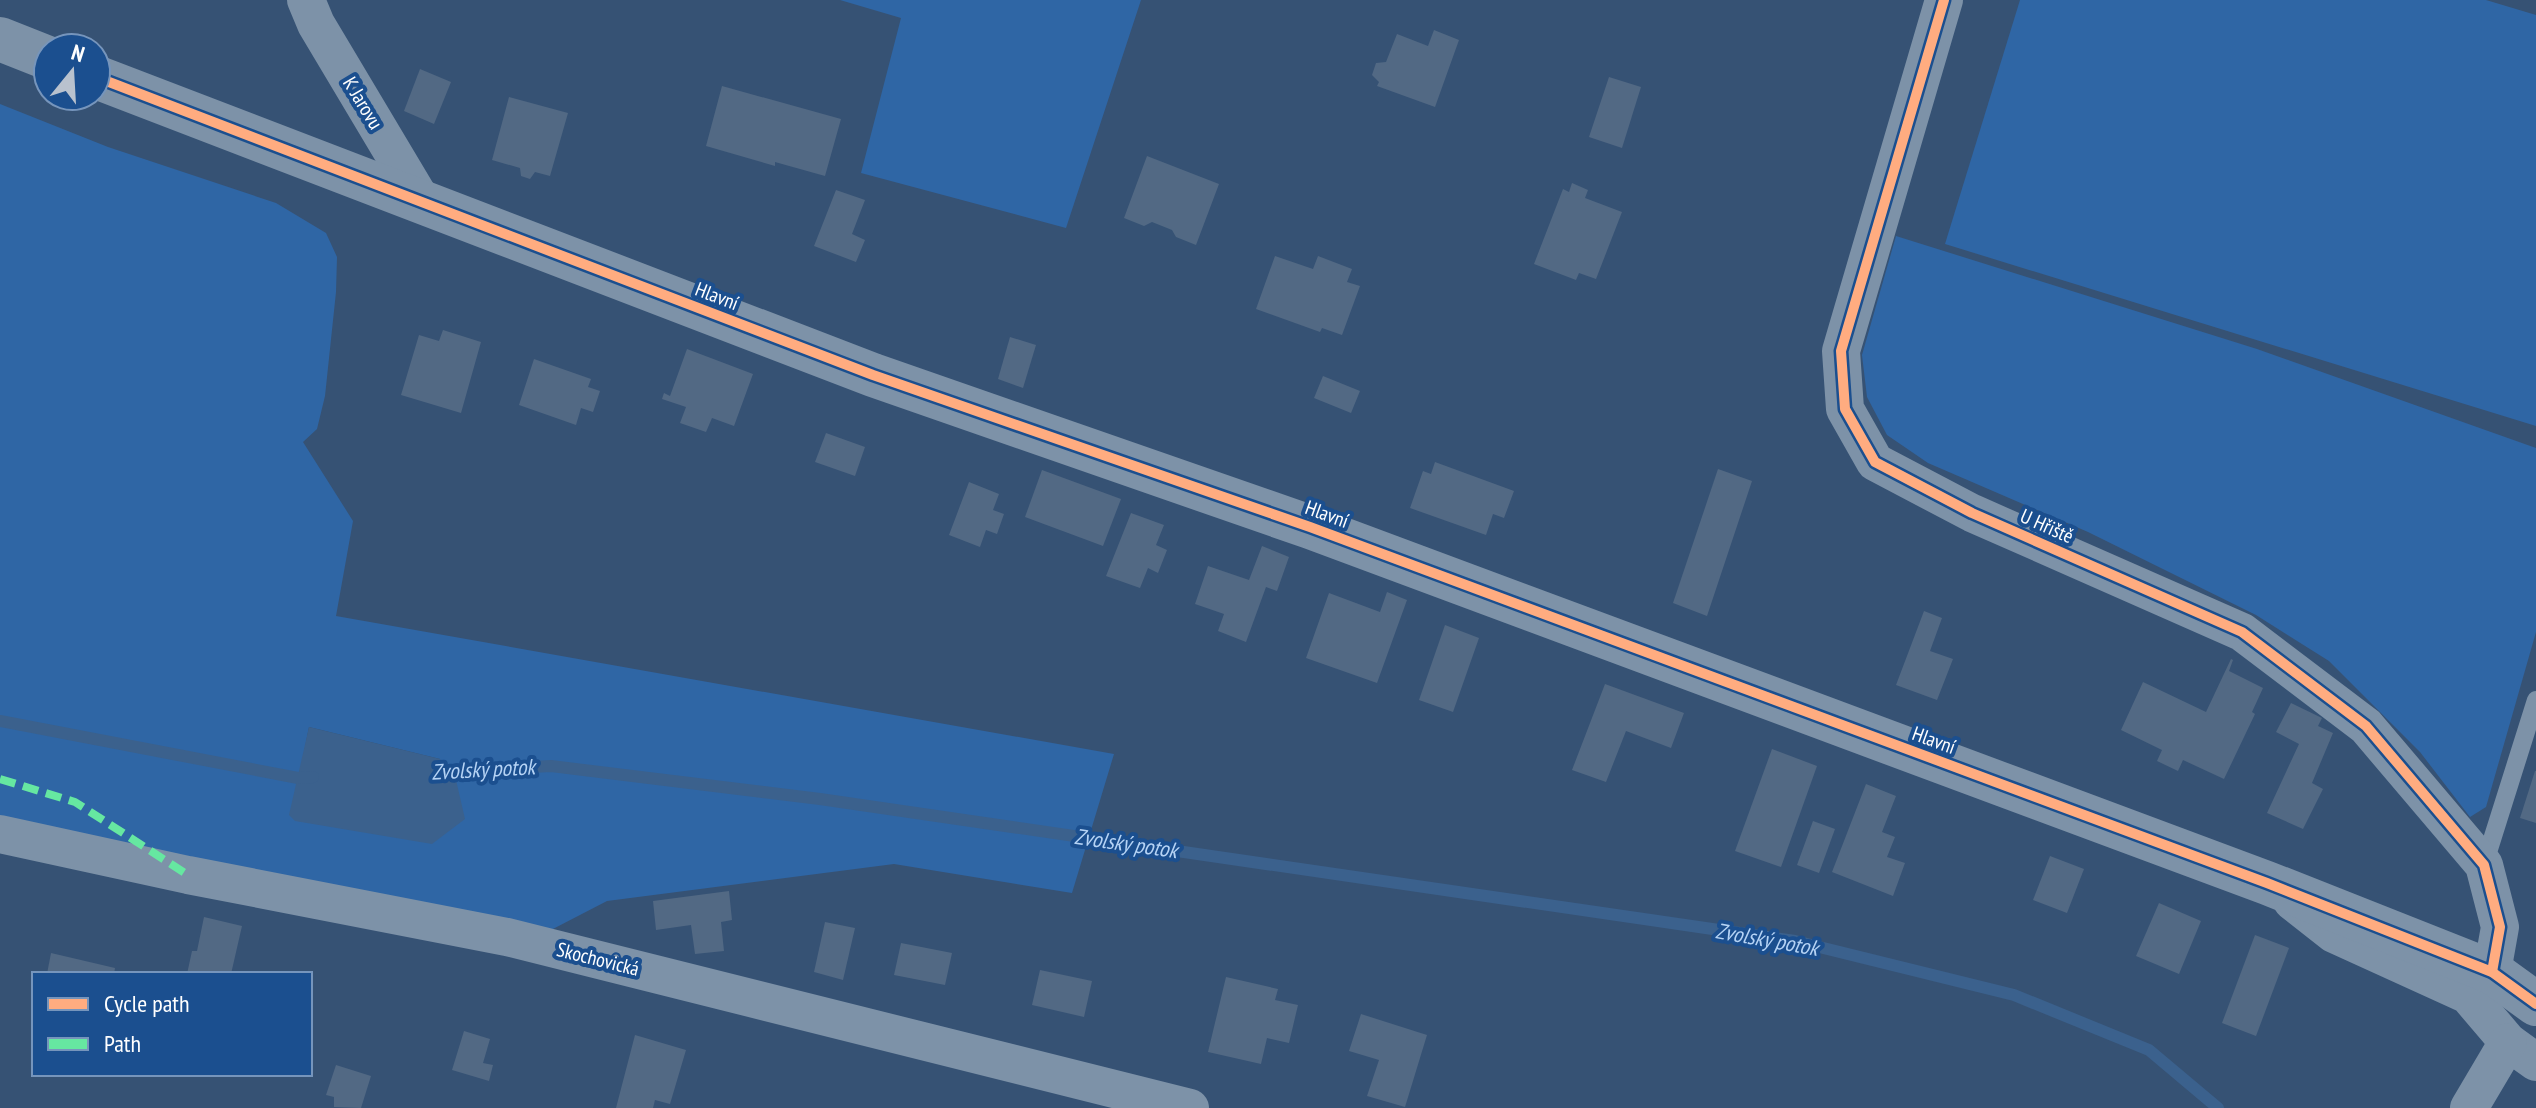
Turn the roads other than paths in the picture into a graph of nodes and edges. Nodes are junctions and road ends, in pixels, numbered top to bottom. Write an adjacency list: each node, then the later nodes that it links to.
1 (306, 0): 6 (street, K Jarovu)
2 (1944, 0): 9 (street, U Hřiště)
3 (0, 39): 4 (street)
4 (32, 52)
5 (112, 83): 6 (street, Hlavní)
6 (424, 205): 10 (street, Hlavní)
7 (2536, 700): 9 (lane)
8 (0, 834): 14 (street, Skochovická)
9 (2484, 865): 11 (street, U Hřiště)
10 (2267, 883): 11 (street, Hlavní); 13 (street, Hlavní)
11 (2492, 972): 12 (street, Hlavní)
12 (2536, 1004)
13 (2522, 1052): 15 (street)
14 (1190, 1108)
15 (2469, 1108)

